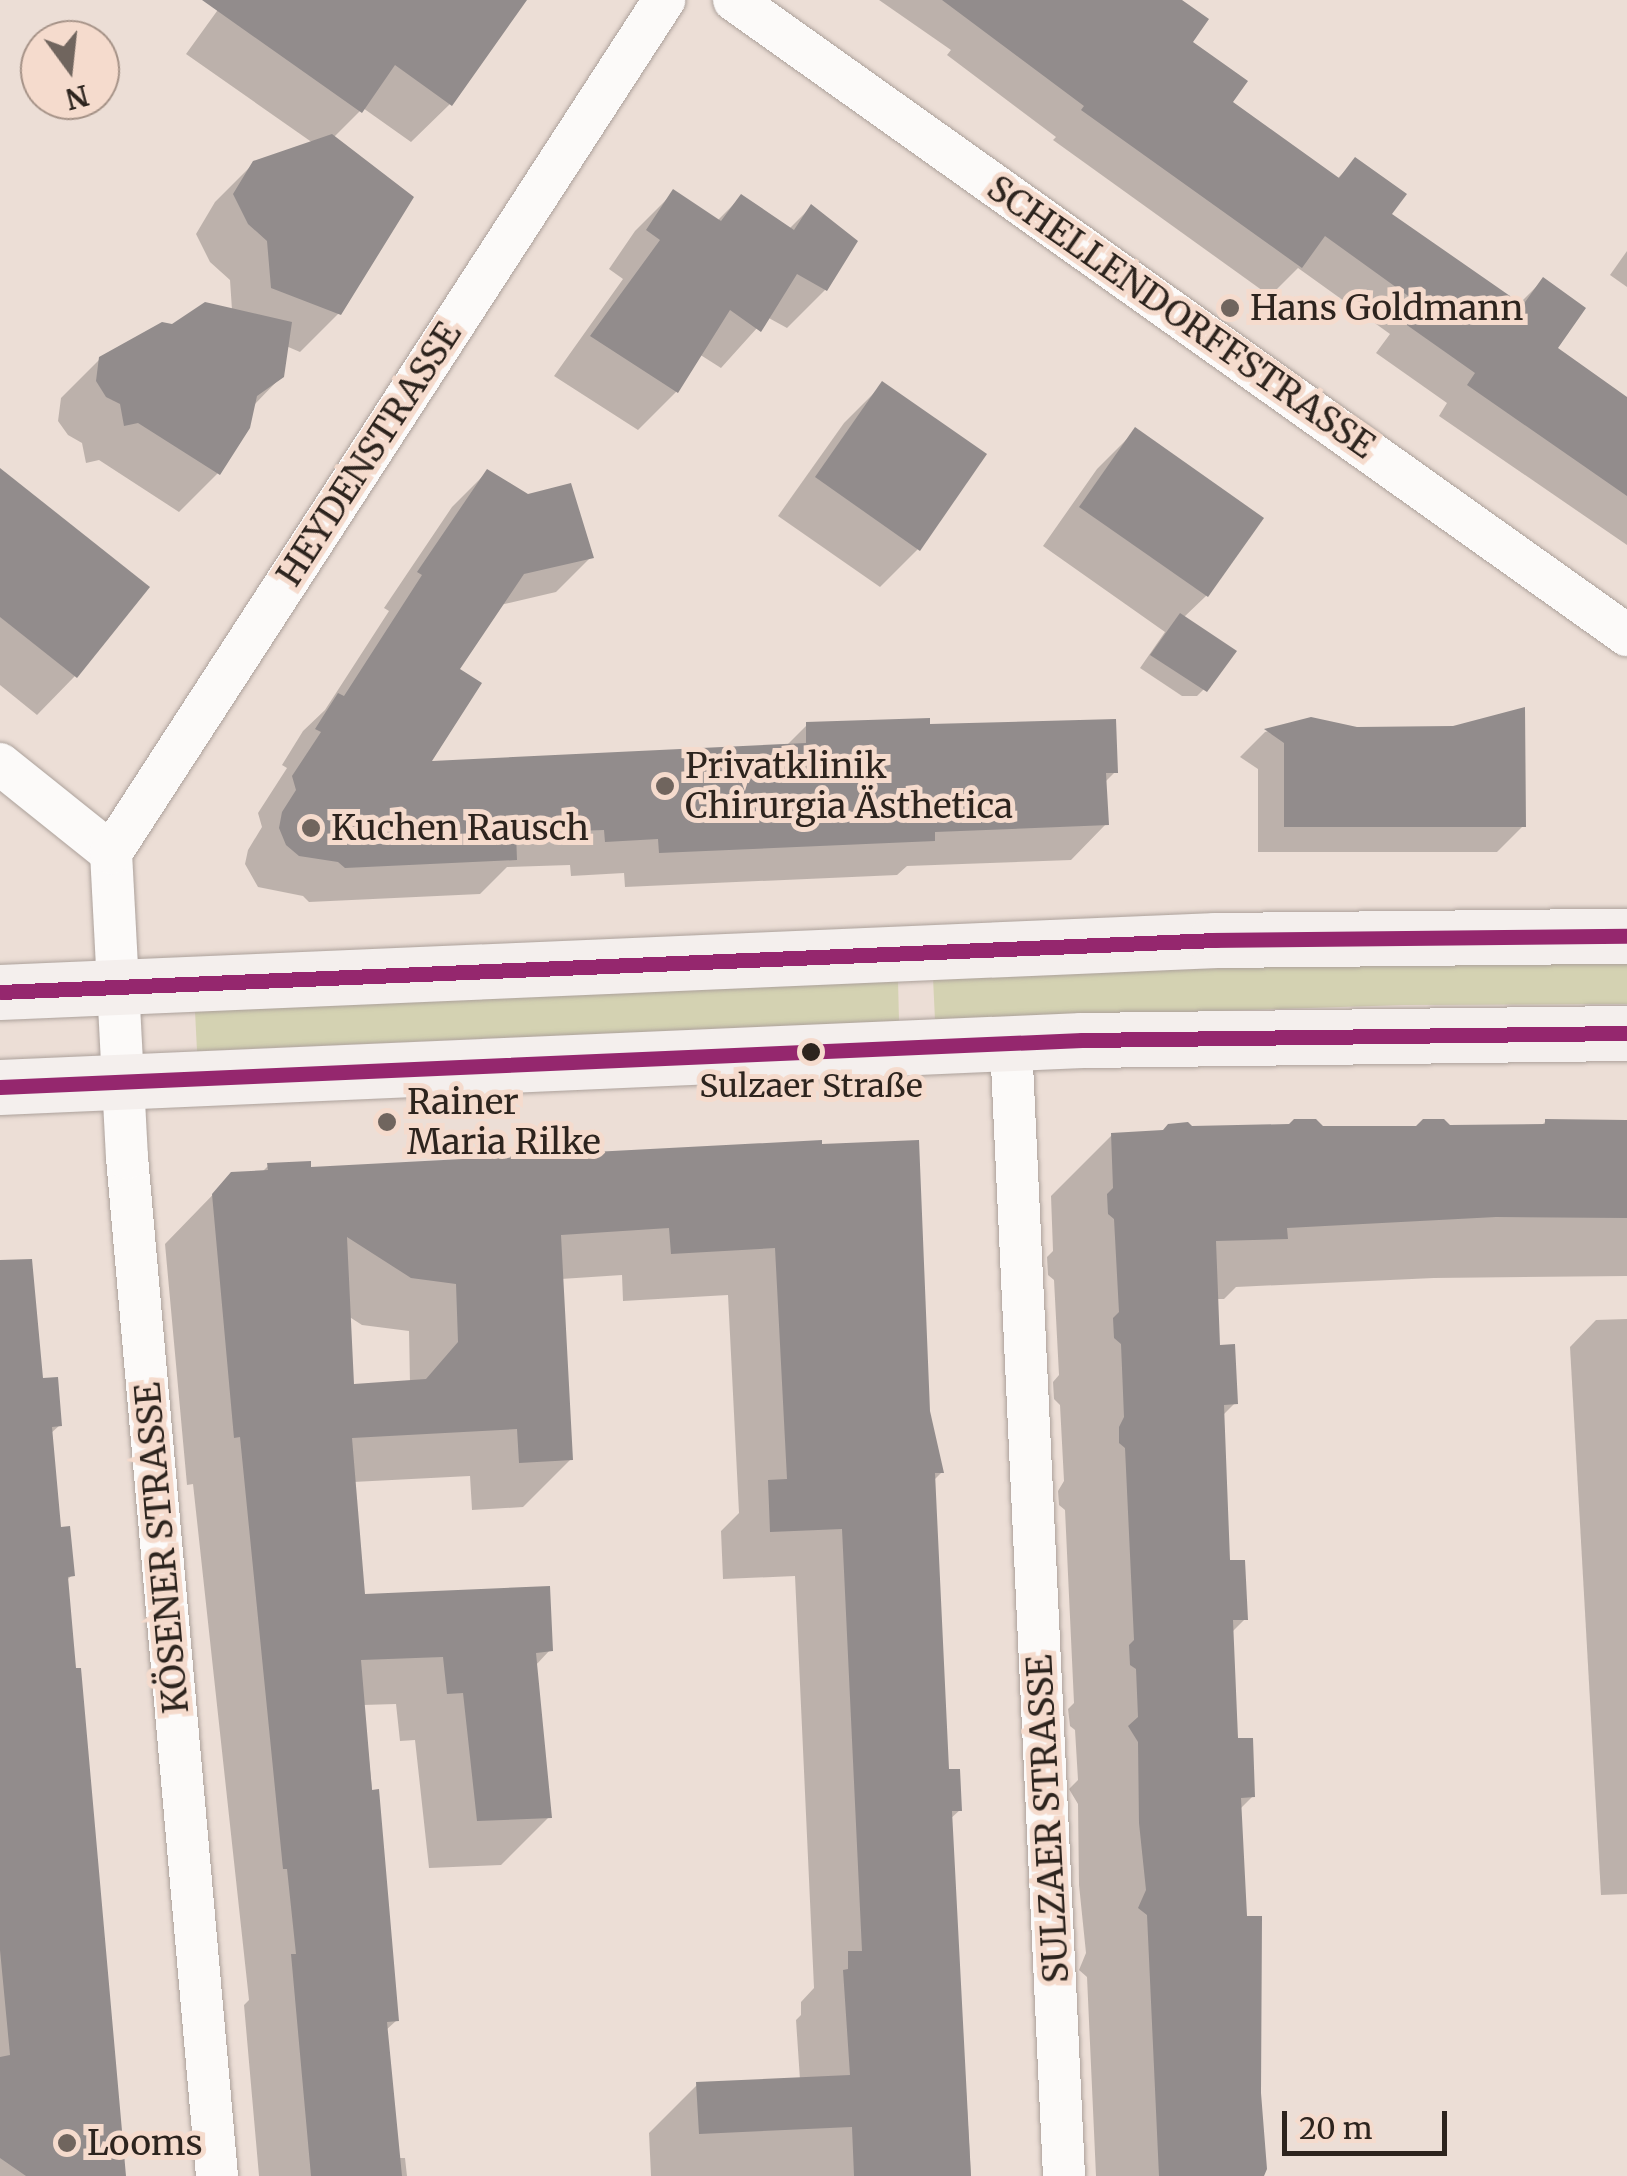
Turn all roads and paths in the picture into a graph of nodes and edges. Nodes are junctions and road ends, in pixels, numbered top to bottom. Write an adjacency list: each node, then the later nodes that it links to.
1 (664, 0): 5 (street, HEYDENSTRASSE)
2 (734, 0): 3 (street, SCHELLENDORFFSTRASSE)
3 (1627, 635)
4 (0, 764): 5 (street)
5 (111, 853): 7 (street, KÖSENER STRASSE)
6 (1627, 936): 7 (main road)
7 (117, 987): 8 (main road); 11 (street, KÖSENER STRASSE)
8 (0, 992)
9 (1627, 1032): 10 (main road)
10 (1011, 1043): 11 (main road); 14 (street, SULZAER STRASSE)
11 (122, 1082): 12 (main road); 13 (street, KÖSENER STRASSE)
12 (0, 1087)
13 (217, 2176)
14 (1064, 2176)

